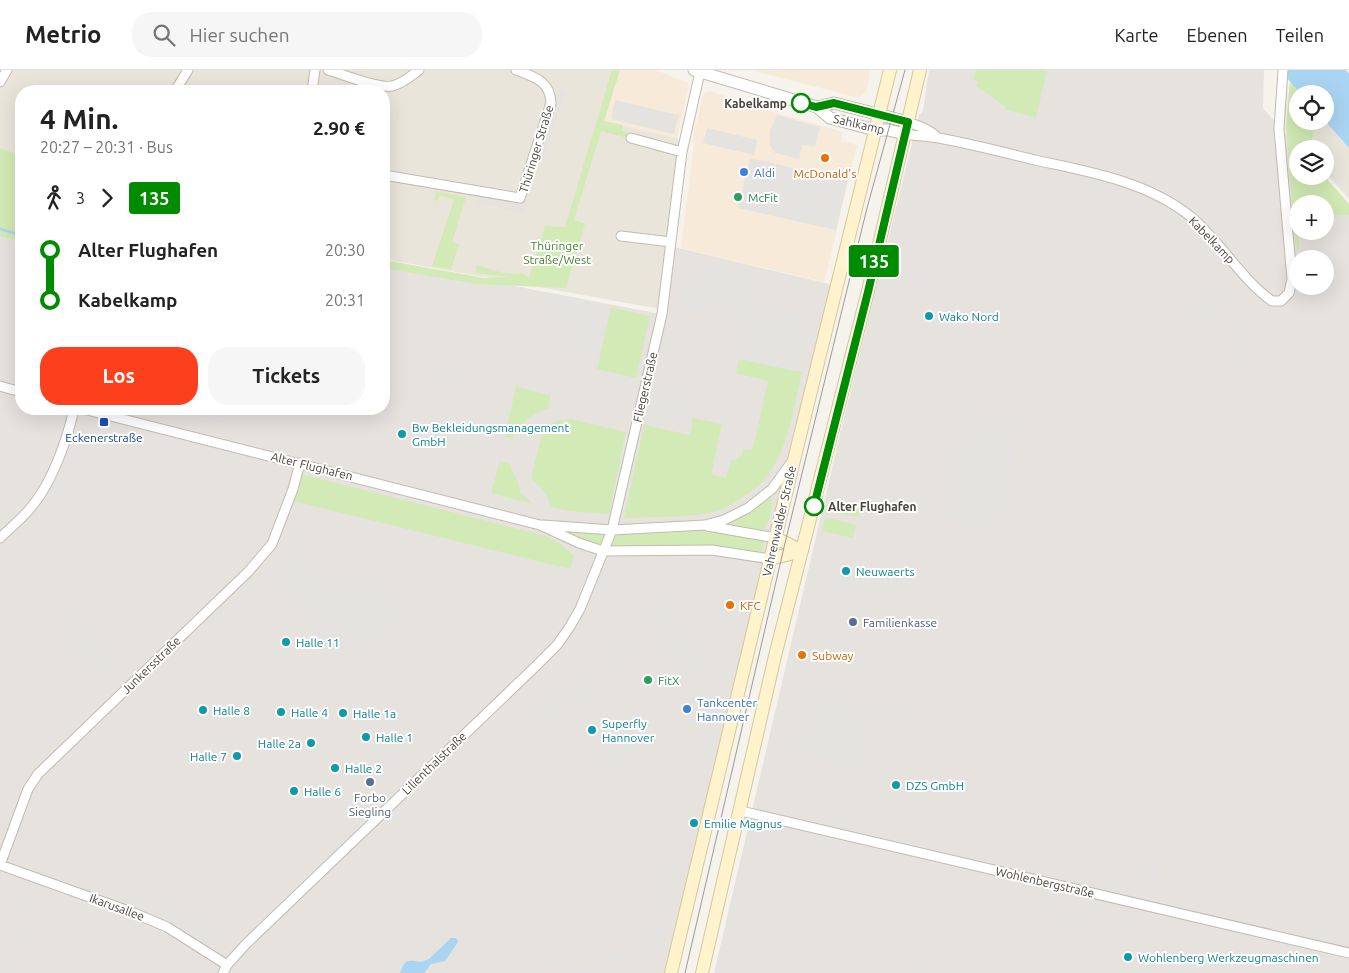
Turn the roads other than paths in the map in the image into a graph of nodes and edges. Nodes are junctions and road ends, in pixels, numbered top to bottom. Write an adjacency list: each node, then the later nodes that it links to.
1 (7, 70): 11 (street)
2 (188, 70): 12 (street)
3 (315, 70): 13 (street)
4 (328, 70): 14 (street)
5 (419, 70): 15 (street)
6 (516, 70): 22 (street, Thüringer Straße)
7 (890, 70): 17 (main road, Vahrenwalder Straße)
8 (920, 70): 18 (main road)
9 (1283, 70): 18 (street, Kabelkamp)
10 (697, 71): 16 (street, Sahlkamp); 21 (street, Fliegerstraße)
11 (0, 82)
12 (179, 85)
13 (313, 85)
14 (377, 85)
15 (390, 86)
16 (816, 107): 17 (street, Sahlkamp); 19 (street, Sahlkamp)
17 (879, 114): 18 (street, Sahlkamp); 19 (main road, Vahrenwalder Straße)
18 (907, 128): 19 (street, Sahlkamp); 37 (main road)
19 (875, 130): 29 (main road, Vahrenwalder Straße)
20 (630, 138): 21 (street)
21 (682, 152): 24 (street, Fliegerstraße)
22 (390, 176)
23 (621, 236): 24 (street)
24 (671, 242): 33 (street, Fliegerstraße)
25 (0, 386): 26 (street)
26 (15, 390)
27 (72, 415): 34 (street)
28 (107, 415): 30 (street, Alter Flughafen)
29 (794, 460): 32 (street, Alter Flughafen); 35 (main road, Vahrenwalder Straße)
30 (300, 463): 31 (street, Alter Flughafen); 40 (street, Junkersstraße)
31 (540, 525): 33 (street, Alter Flughafen); 36 (street, Alter Flughafen)
32 (705, 525): 33 (street, Alter Flughafen); 35 (street, Alter Flughafen)
33 (612, 530): 36 (street, Lilienthalstraße)
34 (0, 538)
35 (776, 538): 37 (main road); 38 (main road, Vahrenwalder Straße)
36 (603, 551): 38 (street, Alter Flughafen); 42 (street, Lilienthalstraße)
37 (802, 551): 38 (main road); 39 (main road)
38 (770, 559): 43 (main road, Vahrenwalder Straße)
39 (741, 811): 41 (street, Wohlenbergstraße); 44 (main road)
40 (0, 865): 42 (street, Ikarusallee)
41 (1349, 953)
42 (225, 969)
43 (671, 973)
44 (702, 973)

